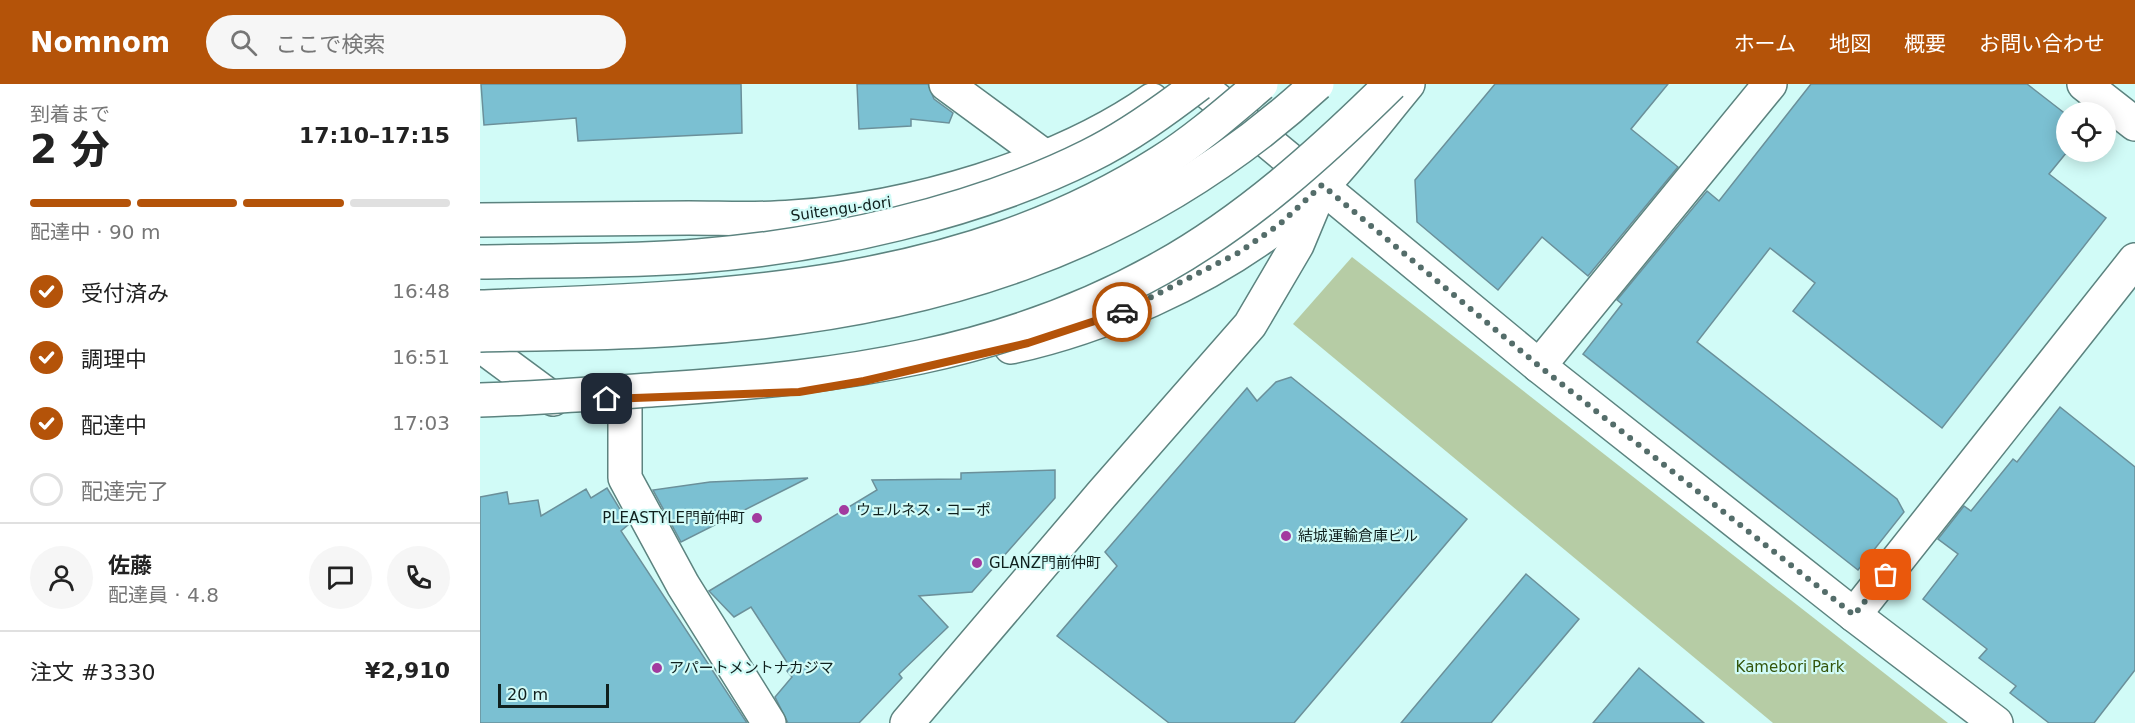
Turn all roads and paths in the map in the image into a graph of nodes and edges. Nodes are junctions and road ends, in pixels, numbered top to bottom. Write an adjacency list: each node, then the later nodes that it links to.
1 (946, 84): 11 (main road)
2 (1176, 84): 11 (main road, Suitengu-dori)
3 (1199, 84): 12 (main road); 15 (main road, bridge)
4 (1261, 84): 16 (main road, bridge)
5 (1317, 84): 17 (main road, bridge)
6 (1391, 84): 20 (main road, bridge)
7 (1408, 84): 12 (main road)
8 (1770, 84): 19 (main road)
9 (2084, 84): 10 (main road)
10 (2135, 124)
11 (1044, 156): 13 (main road, Suitengu-dori)
12 (1322, 185): 19 (main road); 21 (main road); 25 (main road)
13 (480, 220)
14 (2135, 260): 23 (main road)
15 (480, 262)
16 (480, 307)
17 (480, 335)
18 (480, 345): 22 (main road)
19 (1539, 366): 23 (main road)
20 (480, 398): 22 (main road)
21 (625, 398): 22 (main road); 24 (main road)
22 (553, 399)
23 (1854, 615): 26 (main road)
24 (769, 723)
25 (907, 723)
26 (1996, 723)

